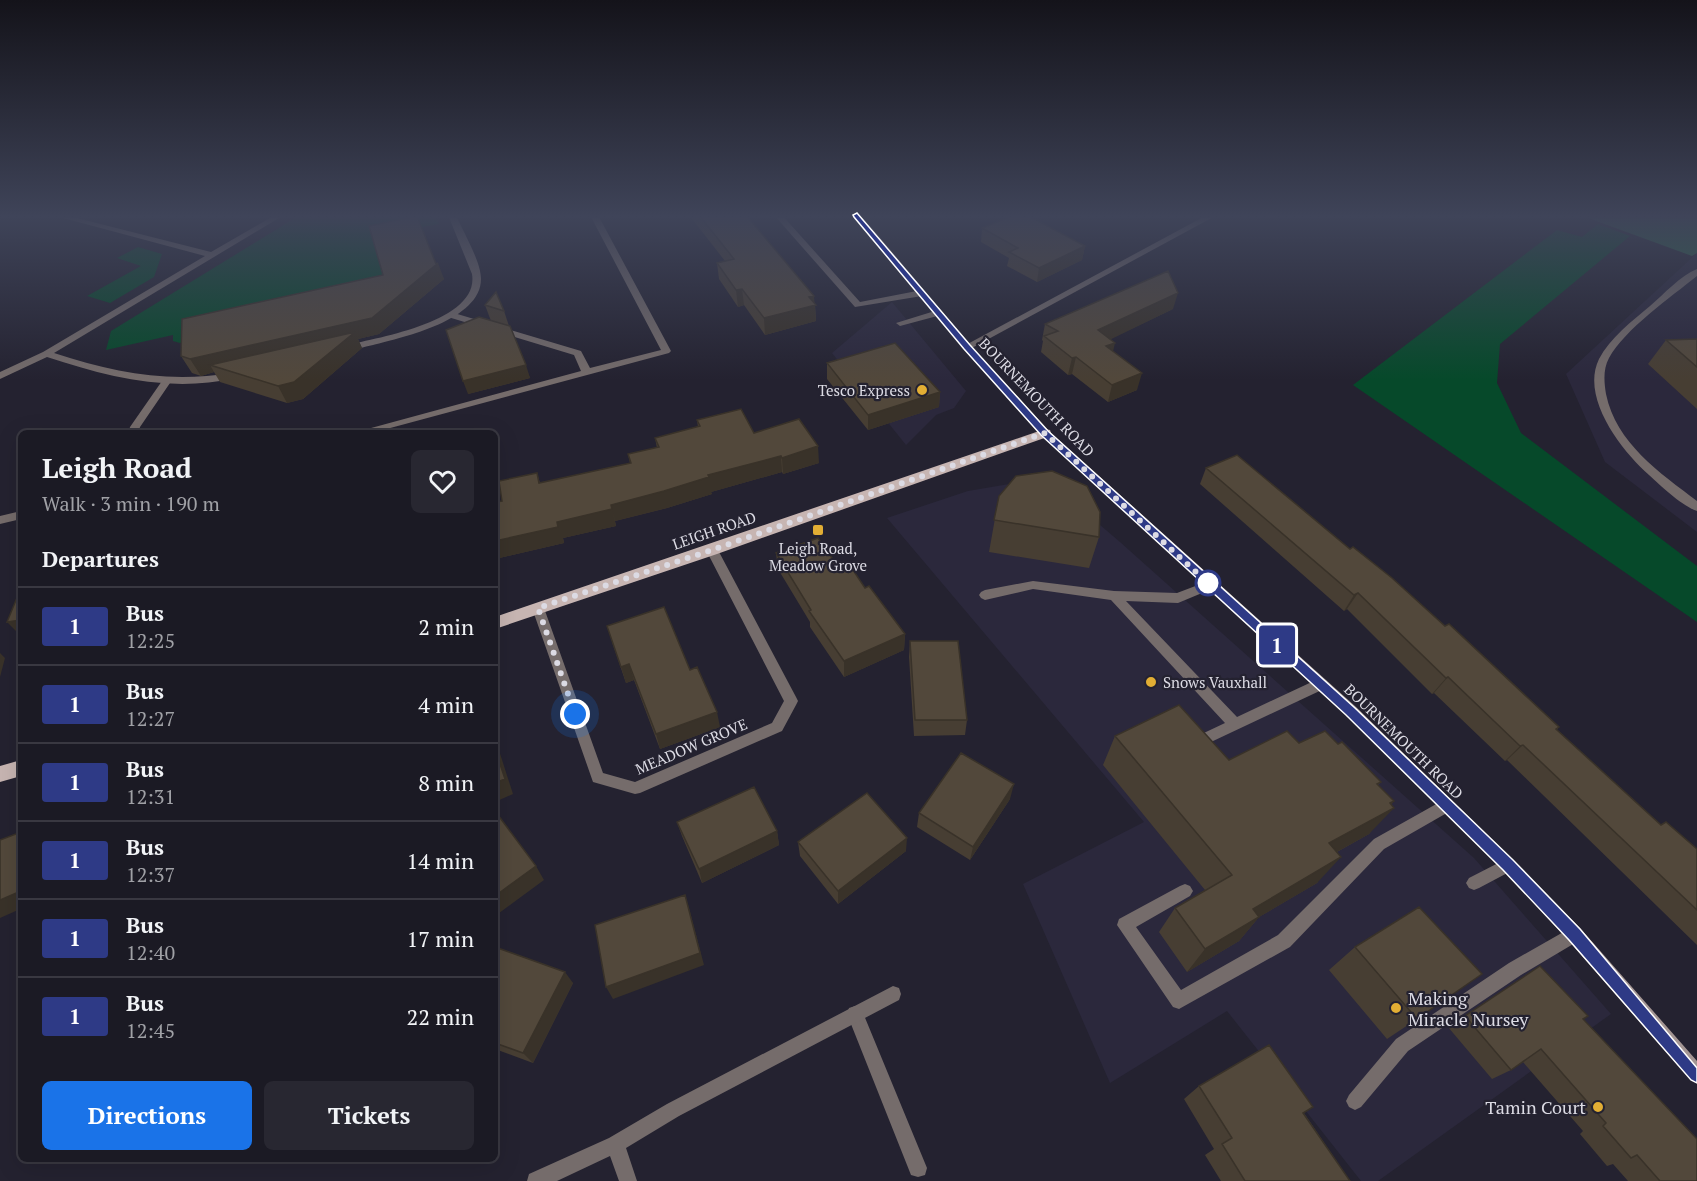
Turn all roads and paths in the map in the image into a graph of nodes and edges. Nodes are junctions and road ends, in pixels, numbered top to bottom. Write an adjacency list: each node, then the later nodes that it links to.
1 (187, 270): 14 (street)
2 (474, 270): 10 (street)
3 (623, 270): 15 (street)
4 (827, 270): 8 (street)
5 (903, 270): 8 (main road, BOURNEMOUTH ROAD)
6 (1110, 270): 12 (street)
7 (1697, 272): 22 (street)
8 (922, 293): 9 (main road, BOURNEMOUTH ROAD)
9 (938, 313): 11 (street); 12 (main road, BOURNEMOUTH ROAD)
10 (451, 315): 13 (street); 15 (street)
11 (900, 322)
12 (967, 347): 21 (main road, BOURNEMOUTH ROAD)
13 (331, 352)
14 (46, 354): 17 (street); 18 (street)
15 (586, 371): 20 (street)
16 (244, 373): 18 (street)
17 (0, 376)
18 (165, 383): 19 (street)
19 (134, 430)
20 (369, 430)
21 (1045, 433): 25 (main road, LEIGH ROAD); 26 (main road, BOURNEMOUTH ROAD)
22 (1697, 507)
23 (18, 516): 24 (street)
24 (0, 520)
25 (712, 550): 29 (main road, LEIGH ROAD); 29 (street, MEADOW GROVE)
26 (1210, 585): 28 (street); 31 (main road, BOURNEMOUTH ROAD)
27 (985, 595): 28 (street)
28 (1114, 596): 32 (street)
29 (538, 608): 30 (main road, LEIGH ROAD)
30 (498, 622)
31 (1321, 684): 32 (street); 36 (main road, BOURNEMOUTH ROAD)
32 (1236, 724): 33 (street)
33 (1191, 745)
34 (18, 769): 35 (main road)
35 (0, 774)
36 (1447, 805): 37 (main road, BOURNEMOUTH ROAD); 39 (street)
37 (1508, 865): 38 (street); 40 (main road, BOURNEMOUTH ROAD)
38 (1474, 883)
39 (1185, 891)
40 (1574, 934): 43 (main road, BOURNEMOUTH ROAD); 44 (street)
41 (893, 994): 42 (street)
42 (855, 1014): 45 (street); 46 (street)
43 (1697, 1074)
44 (1355, 1101)
45 (615, 1144): 47 (street); 48 (street)
46 (918, 1168)
47 (536, 1181)
48 (628, 1181)

